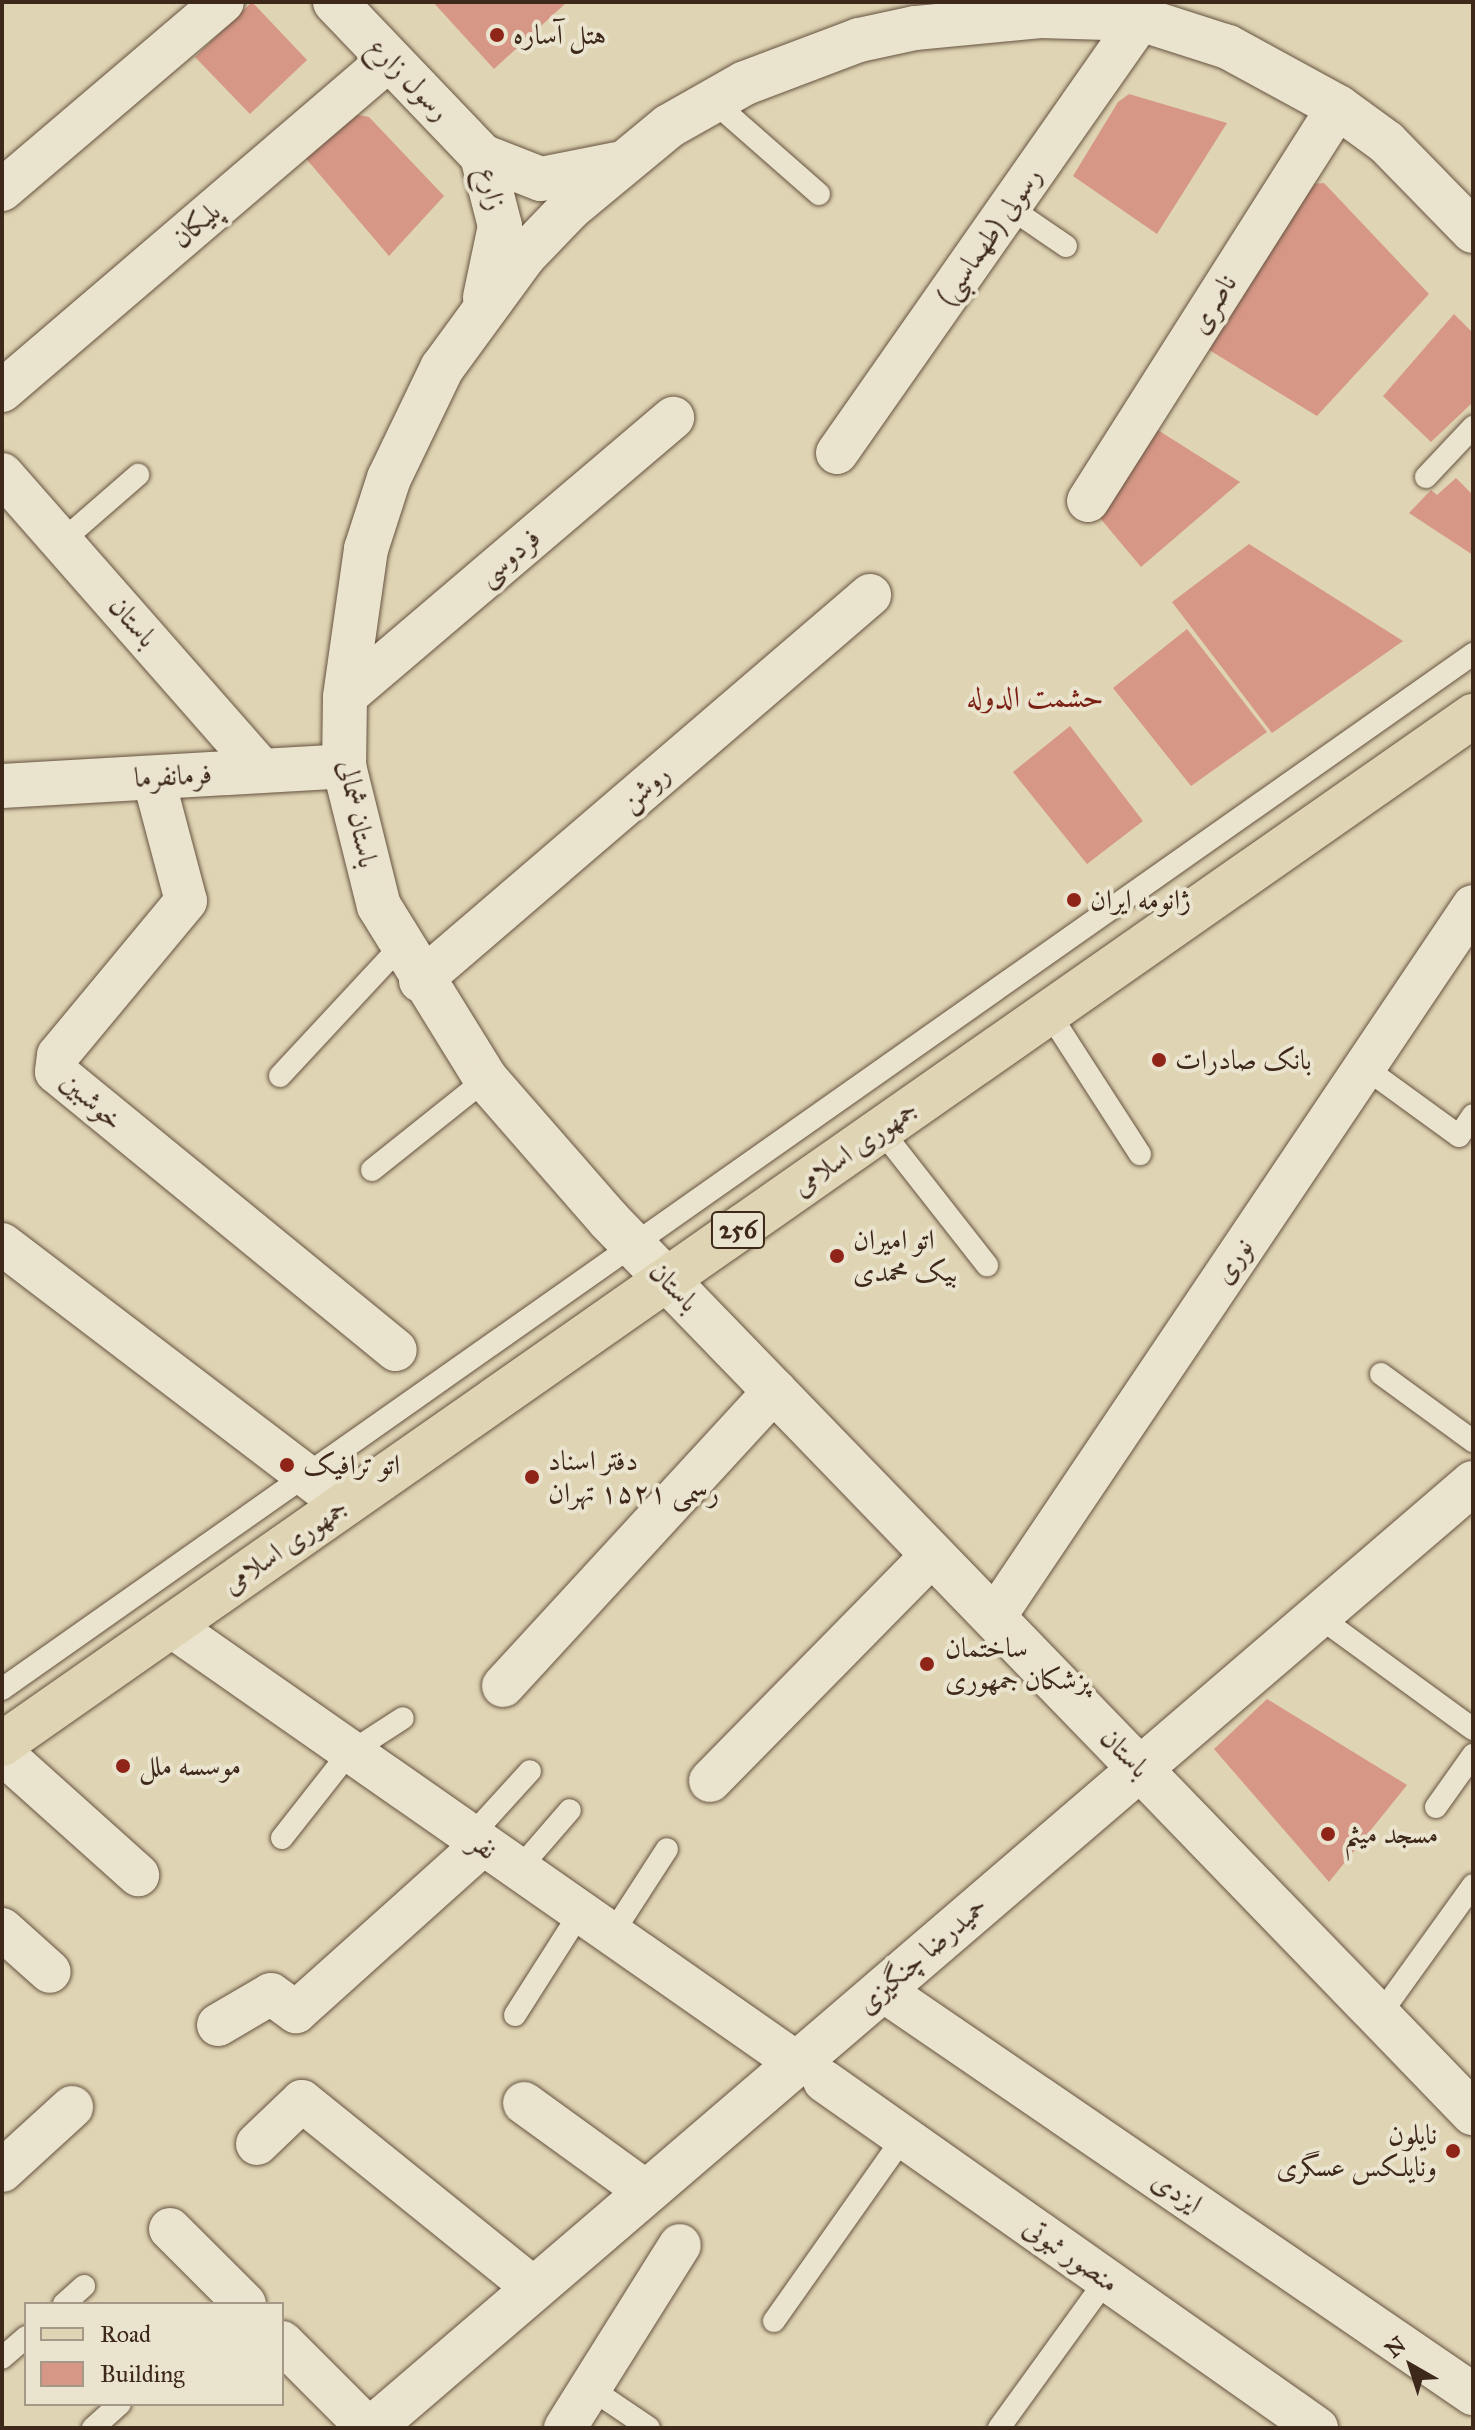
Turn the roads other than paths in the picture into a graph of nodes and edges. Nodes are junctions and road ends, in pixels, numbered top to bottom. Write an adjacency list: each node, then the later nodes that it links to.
1 (223, 2): 9 (street)
2 (335, 2): 4 (street, رسول زارع)
3 (1142, 10): 5 (street); 6 (street); 11 (street, رسولی (طهماسبی))
4 (390, 59): 7 (street, رسول زارع); 15 (street, پلیکان)
5 (713, 101): 8 (street); 10 (lane)
6 (1338, 107): 12 (street); 22 (street, ناصری)
7 (482, 156): 8 (street, زارع); 14 (street, زارع)
8 (619, 164): 14 (street)
9 (2, 190)
10 (819, 194)
11 (1009, 207): 13 (lane); 18 (street, رسولی (طهماسبی))
12 (1473, 231)
13 (1066, 246)
14 (480, 311): 26 (street, باستان شمالی)
15 (2, 391)
16 (673, 418): 26 (street, فردوسی)
17 (1473, 427): 21 (lane)
18 (837, 453)
19 (2, 474): 23 (street, باستان)
20 (138, 475): 23 (lane)
21 (1426, 477)
22 (1088, 501)
23 (62, 541): 29 (street, باستان)
24 (870, 595): 33 (street, روشن)
25 (1473, 654): 42 (lane)
26 (345, 697): 28 (street, باستان شمالی)
27 (1473, 716): 34 (main road, جمهوری اسلامی / 256)
28 (344, 766): 29 (street, فرمانفرما); 33 (street, باستان شمالی)
29 (263, 771): 30 (street, فرمانفرما)
30 (153, 777): 31 (street, فرمانفرما); 46 (street, خوشبین)
31 (2, 786)
32 (1473, 906): 35 (street, نوری)
33 (410, 964): 36 (lane); 37 (street, باستان شمالی)
34 (1049, 1013): 39 (main road, جمهوری اسلامی / 256); 40 (lane)
35 (1364, 1067): 38 (lane); 55 (street, نوری)
36 (280, 1076)
37 (486, 1079): 41 (lane); 42 (street, باستان شمالی)
38 (1473, 1115)
39 (881, 1130): 44 (lane); 45 (main road, جمهوری اسلامی / 256)
40 (1140, 1154)
41 (372, 1170)
42 (622, 1232): 45 (street, باستان); 50 (lane)
43 (2, 1244): 50 (street)
44 (987, 1265)
45 (668, 1279): 48 (street, باستان); 52 (main road, جمهوری اسلامی / 256)
46 (396, 1350)
47 (1381, 1374): 49 (lane)
48 (775, 1390): 53 (street, باستان); 57 (street)
49 (1473, 1441)
50 (305, 1476): 52 (street); 58 (lane)
51 (1471, 1487): 54 (street, حمیدرضا چنگیزی)
52 (344, 1505): 56 (main road, جمهوری اسلامی / 256)
53 (933, 1554): 55 (street, باستان); 67 (street)
54 (1318, 1616): 60 (lane); 65 (street, حمیدرضا چنگیزی)
55 (994, 1618): 65 (street, باستان)
56 (171, 1626): 61 (main road, جمهوری اسلامی / 256); 63 (street, نفر)
57 (503, 1686)
58 (2, 1689)
59 (403, 1718): 63 (lane)
60 (1473, 1729)
61 (2, 1744)
62 (2, 1753): 74 (street)
63 (349, 1753): 70 (lane); 71 (street, نفر)
64 (1473, 1755): 68 (lane)
65 (1140, 1769): 79 (street, حمیدرضا چنگیزی); 81 (street, باستان)
66 (530, 1771): 71 (lane)
67 (710, 1781)
68 (1436, 1807)
69 (570, 1810): 73 (lane)
70 (282, 1838)
71 (476, 1841): 73 (street, نفر); 82 (street)
72 (667, 1849): 76 (lane)
73 (518, 1870): 76 (street, نفر)
74 (138, 1875)
75 (1473, 1885): 81 (lane)
76 (596, 1924): 80 (lane); 83 (street, نفر)
77 (2, 1929): 78 (street)
78 (50, 1972)
79 (882, 1990): 83 (street, حمیدرضا چنگیزی); 103 (street, ایزدی)
80 (515, 2015)
81 (1379, 2016): 86 (street, باستان)
82 (218, 2025)
83 (810, 2072): 87 (street, منصور ثبوتی); 90 (street, حمیدرضا چنگیزی)
84 (524, 2103): 90 (street)
85 (72, 2107): 89 (street)
86 (1473, 2113)
87 (904, 2137): 93 (street, منصور ثبوتی); 98 (lane)
88 (257, 2144): 95 (street)
89 (2, 2171)
90 (647, 2192): 95 (street, حمیدرضا چنگیزی)
91 (170, 2229): 97 (street)
92 (680, 2245): 102 (street)
93 (1106, 2280): 109 (lane); 110 (street, منصور ثبوتی)
94 (84, 2286): 96 (lane)
95 (535, 2289): 106 (street, حمیدرضا چنگیزی)
96 (66, 2302)
97 (243, 2302)
98 (774, 2321)
99 (24, 2339): 101 (lane)
100 (284, 2344): 106 (street)
101 (2, 2358)
102 (590, 2388): 107 (street); 108 (lane)
103 (1473, 2394)
104 (118, 2406): 105 (lane)
105 (93, 2428)
106 (370, 2428)
107 (565, 2428)
108 (649, 2428)
109 (999, 2428)
110 (1317, 2428)

